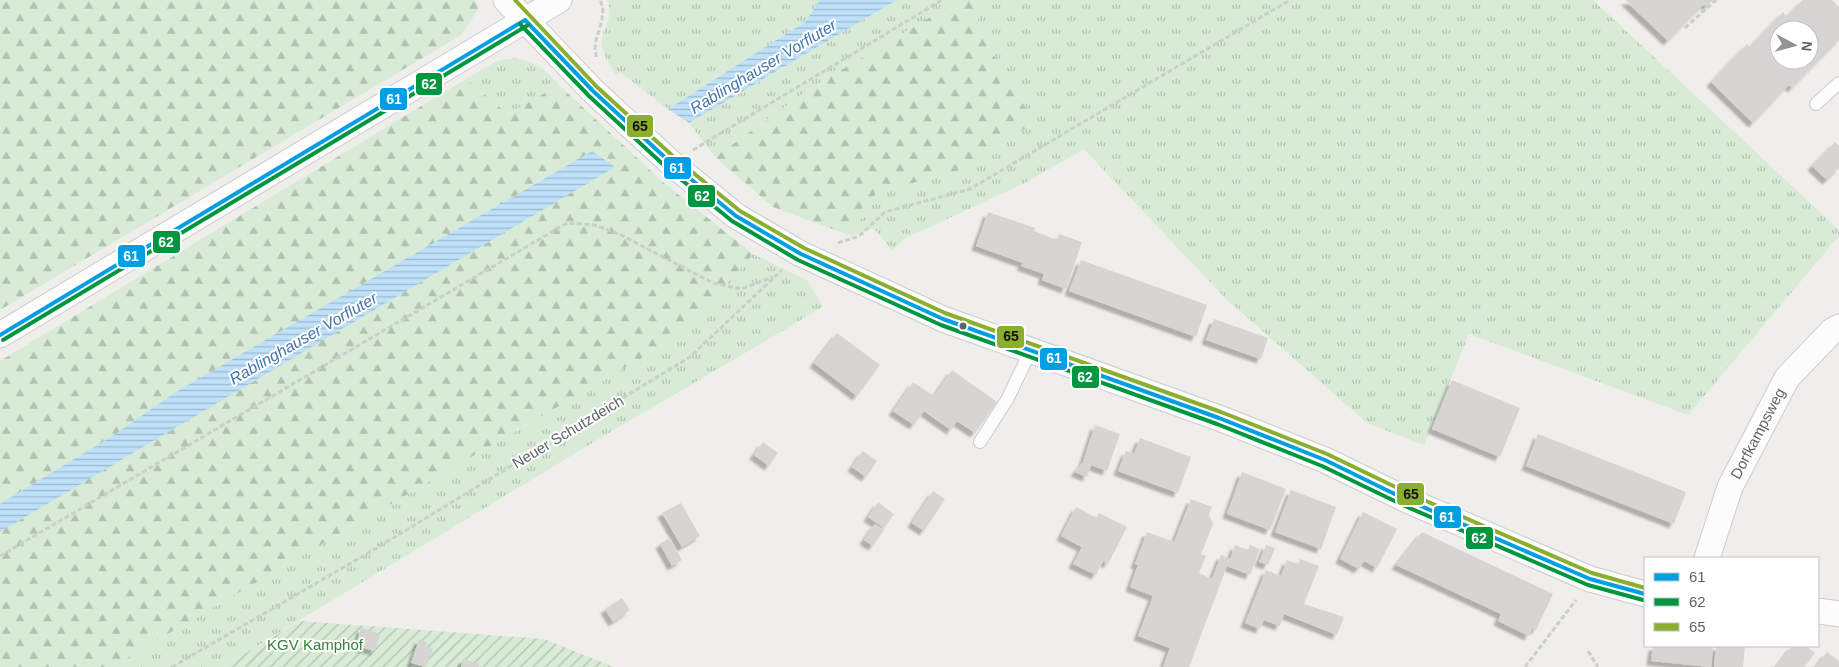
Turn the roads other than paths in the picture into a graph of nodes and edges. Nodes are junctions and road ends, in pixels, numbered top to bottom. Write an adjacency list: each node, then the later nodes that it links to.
1 (506, 0): 3 (street)
2 (559, 0): 3 (street)
3 (525, 20): 7 (street); 8 (street)
4 (1839, 83): 5 (lane)
5 (1816, 104)
6 (1839, 327): 10 (street, Dorfkampsweg)
7 (0, 335)
8 (1031, 350): 9 (lane); 11 (street)
9 (980, 442)
10 (1707, 557)
11 (1644, 594)
12 (1819, 611): 13 (street)
13 (1839, 614)

